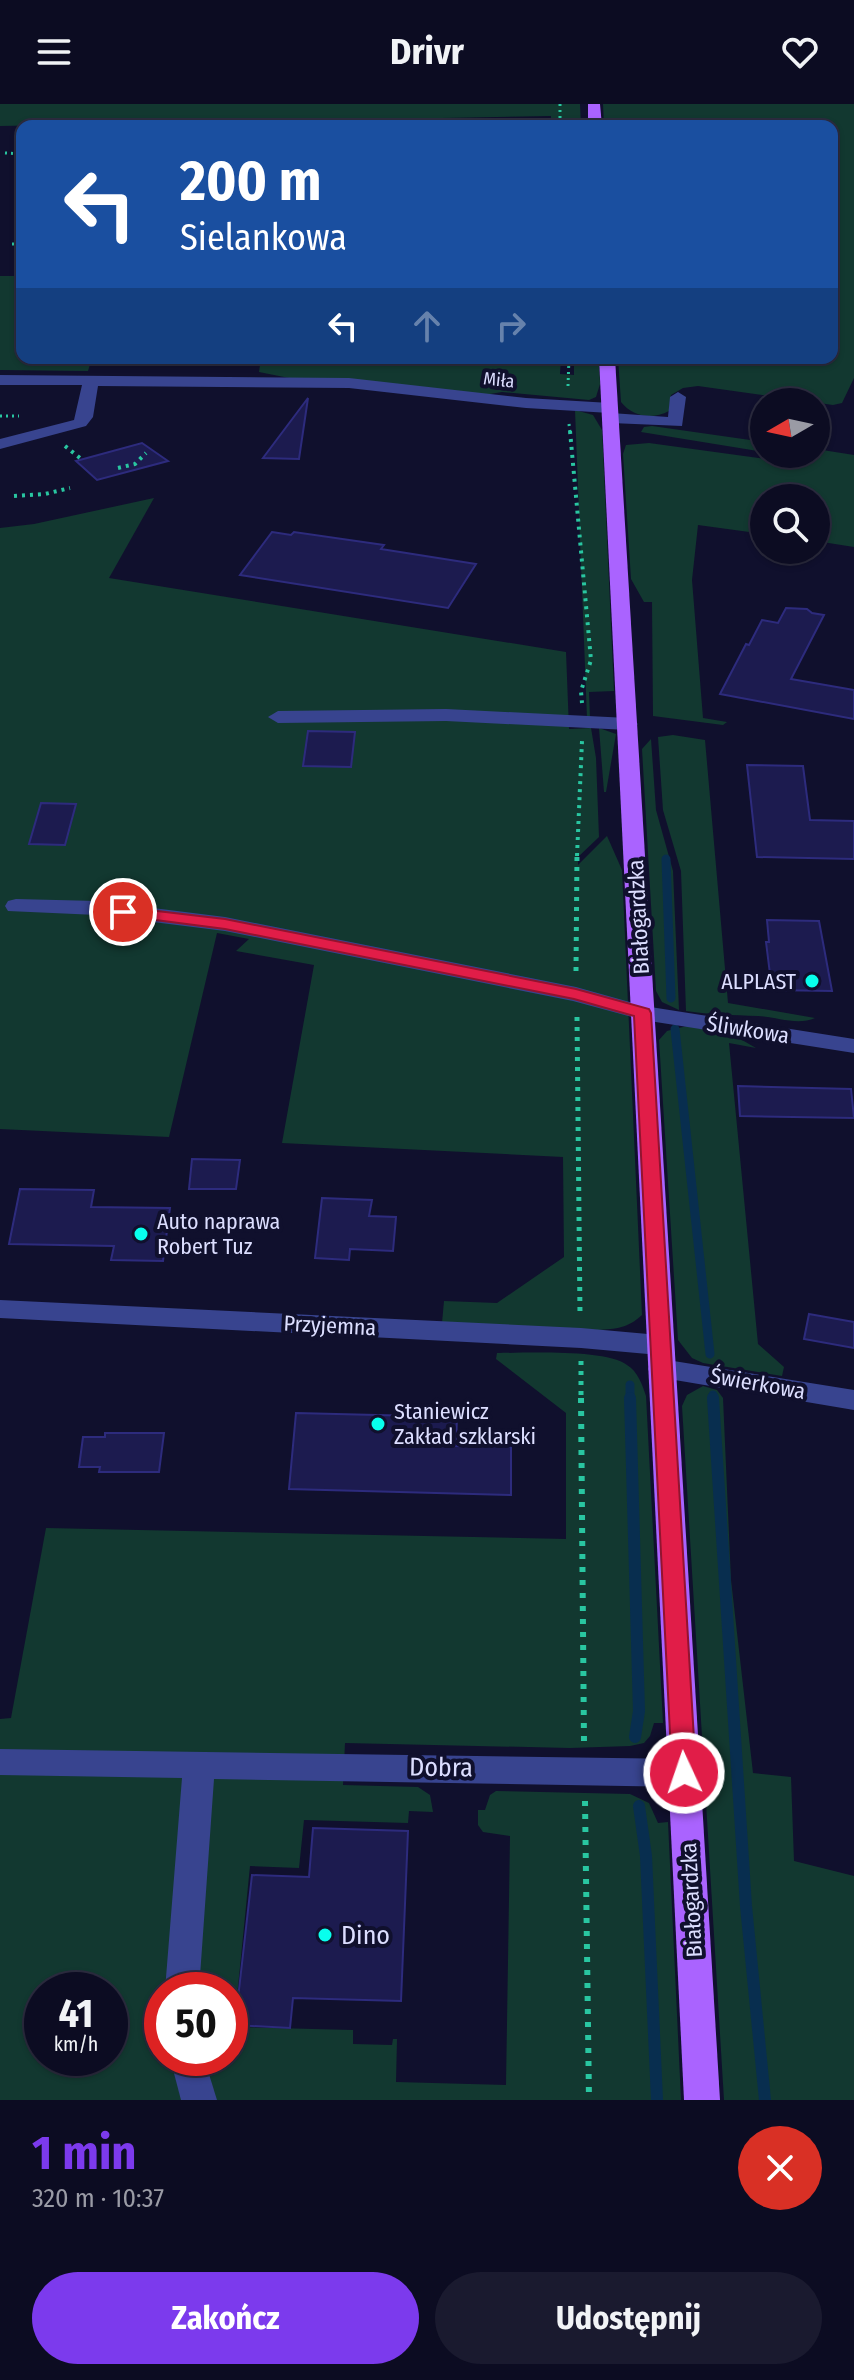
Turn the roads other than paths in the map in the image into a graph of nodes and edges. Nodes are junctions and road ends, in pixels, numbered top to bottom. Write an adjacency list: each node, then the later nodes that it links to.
1 (607, 364): 5 (main road, Białogardzka)
2 (0, 380): 3 (street, Miła)
3 (91, 381): 5 (street, Miła); 6 (street)
4 (678, 397): 5 (street, Miła)
5 (610, 413): 8 (main road, Białogardzka)
6 (0, 444)
7 (278, 717): 8 (street)
8 (628, 724): 10 (main road, Białogardzka)
9 (16, 906): 10 (street, Śliwkowa)
10 (643, 1013): 11 (street, Śliwkowa); 13 (main road, Białogardzka)
11 (854, 1046)
12 (0, 1309): 13 (street, Przyjemna)
13 (660, 1357): 14 (street, Świerkowa); 17 (main road, Białogardzka)
14 (854, 1400)
15 (0, 1762): 16 (street, Dobra)
16 (199, 1765): 17 (street, Dobra); 18 (street)
17 (684, 1773): 21 (main road, Białogardzka)
18 (183, 1972)
19 (192, 2076): 20 (street)
20 (199, 2100)
21 (702, 2100)

